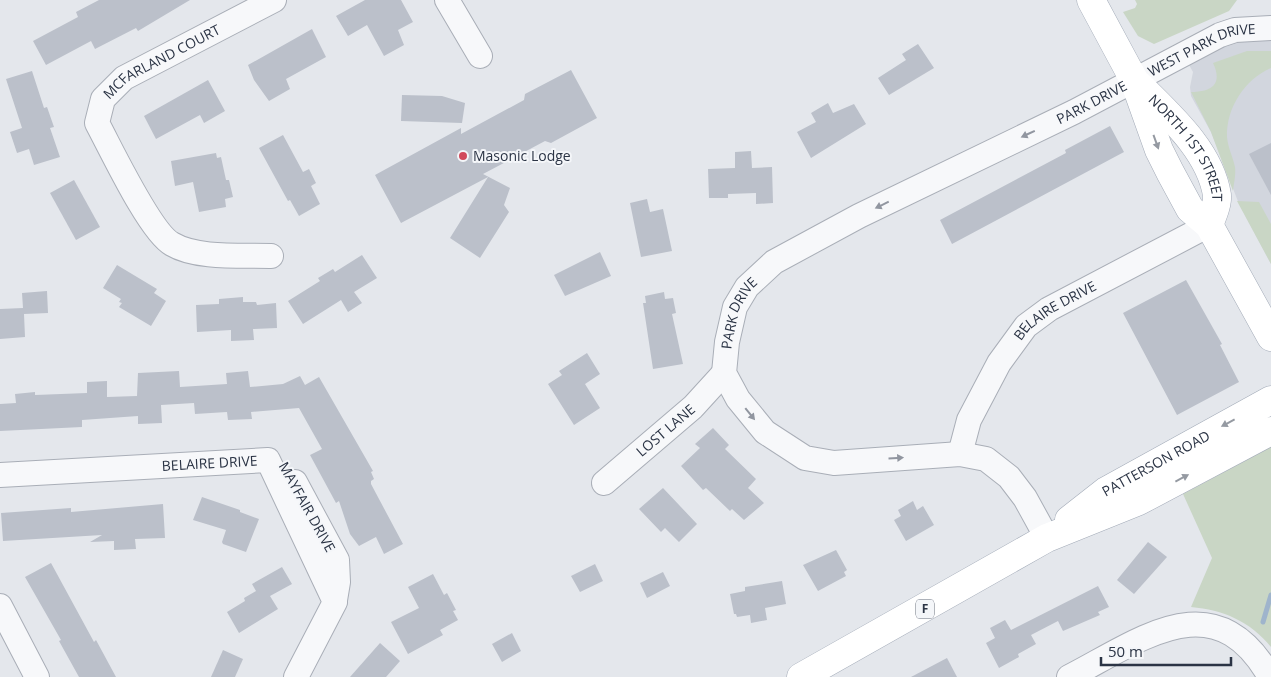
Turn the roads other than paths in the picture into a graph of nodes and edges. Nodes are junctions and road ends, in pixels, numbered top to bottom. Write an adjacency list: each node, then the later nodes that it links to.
1 (274, 0): 8 (street, MCFARLAND COURT)
2 (447, 0): 5 (street)
3 (1091, 0): 6 (main road, NORTH 1ST STREET)
4 (1271, 28): 6 (street, WEST PARK DRIVE)
5 (480, 56)
6 (1134, 80): 7 (main road, NORTH 1ST STREET); 10 (street, PARK DRIVE, one-way to 10)
7 (1209, 225): 9 (main road, NORTH 1ST STREET); 13 (street, BELAIRE DRIVE)
8 (271, 256)
9 (1271, 337)
10 (724, 373): 13 (street, one-way to 13); 16 (street, LOST LANE)
11 (1271, 400): 17 (main road, PATTERSON ROAD / F, one-way to 17)
12 (1271, 431): 17 (main road, PATTERSON ROAD / F, one-way to 12)
13 (960, 454): 17 (street)
14 (0, 467): 18 (street, MAYFAIR DRIVE)
15 (0, 475): 18 (street, BELAIRE DRIVE)
16 (604, 482)
17 (1048, 538): 22 (main road, PATTERSON ROAD / F)
18 (335, 602): 21 (street)
19 (0, 606): 20 (street)
20 (37, 677)
21 (296, 677)
22 (801, 677)
23 (1069, 677): 24 (street)
24 (1270, 677)

